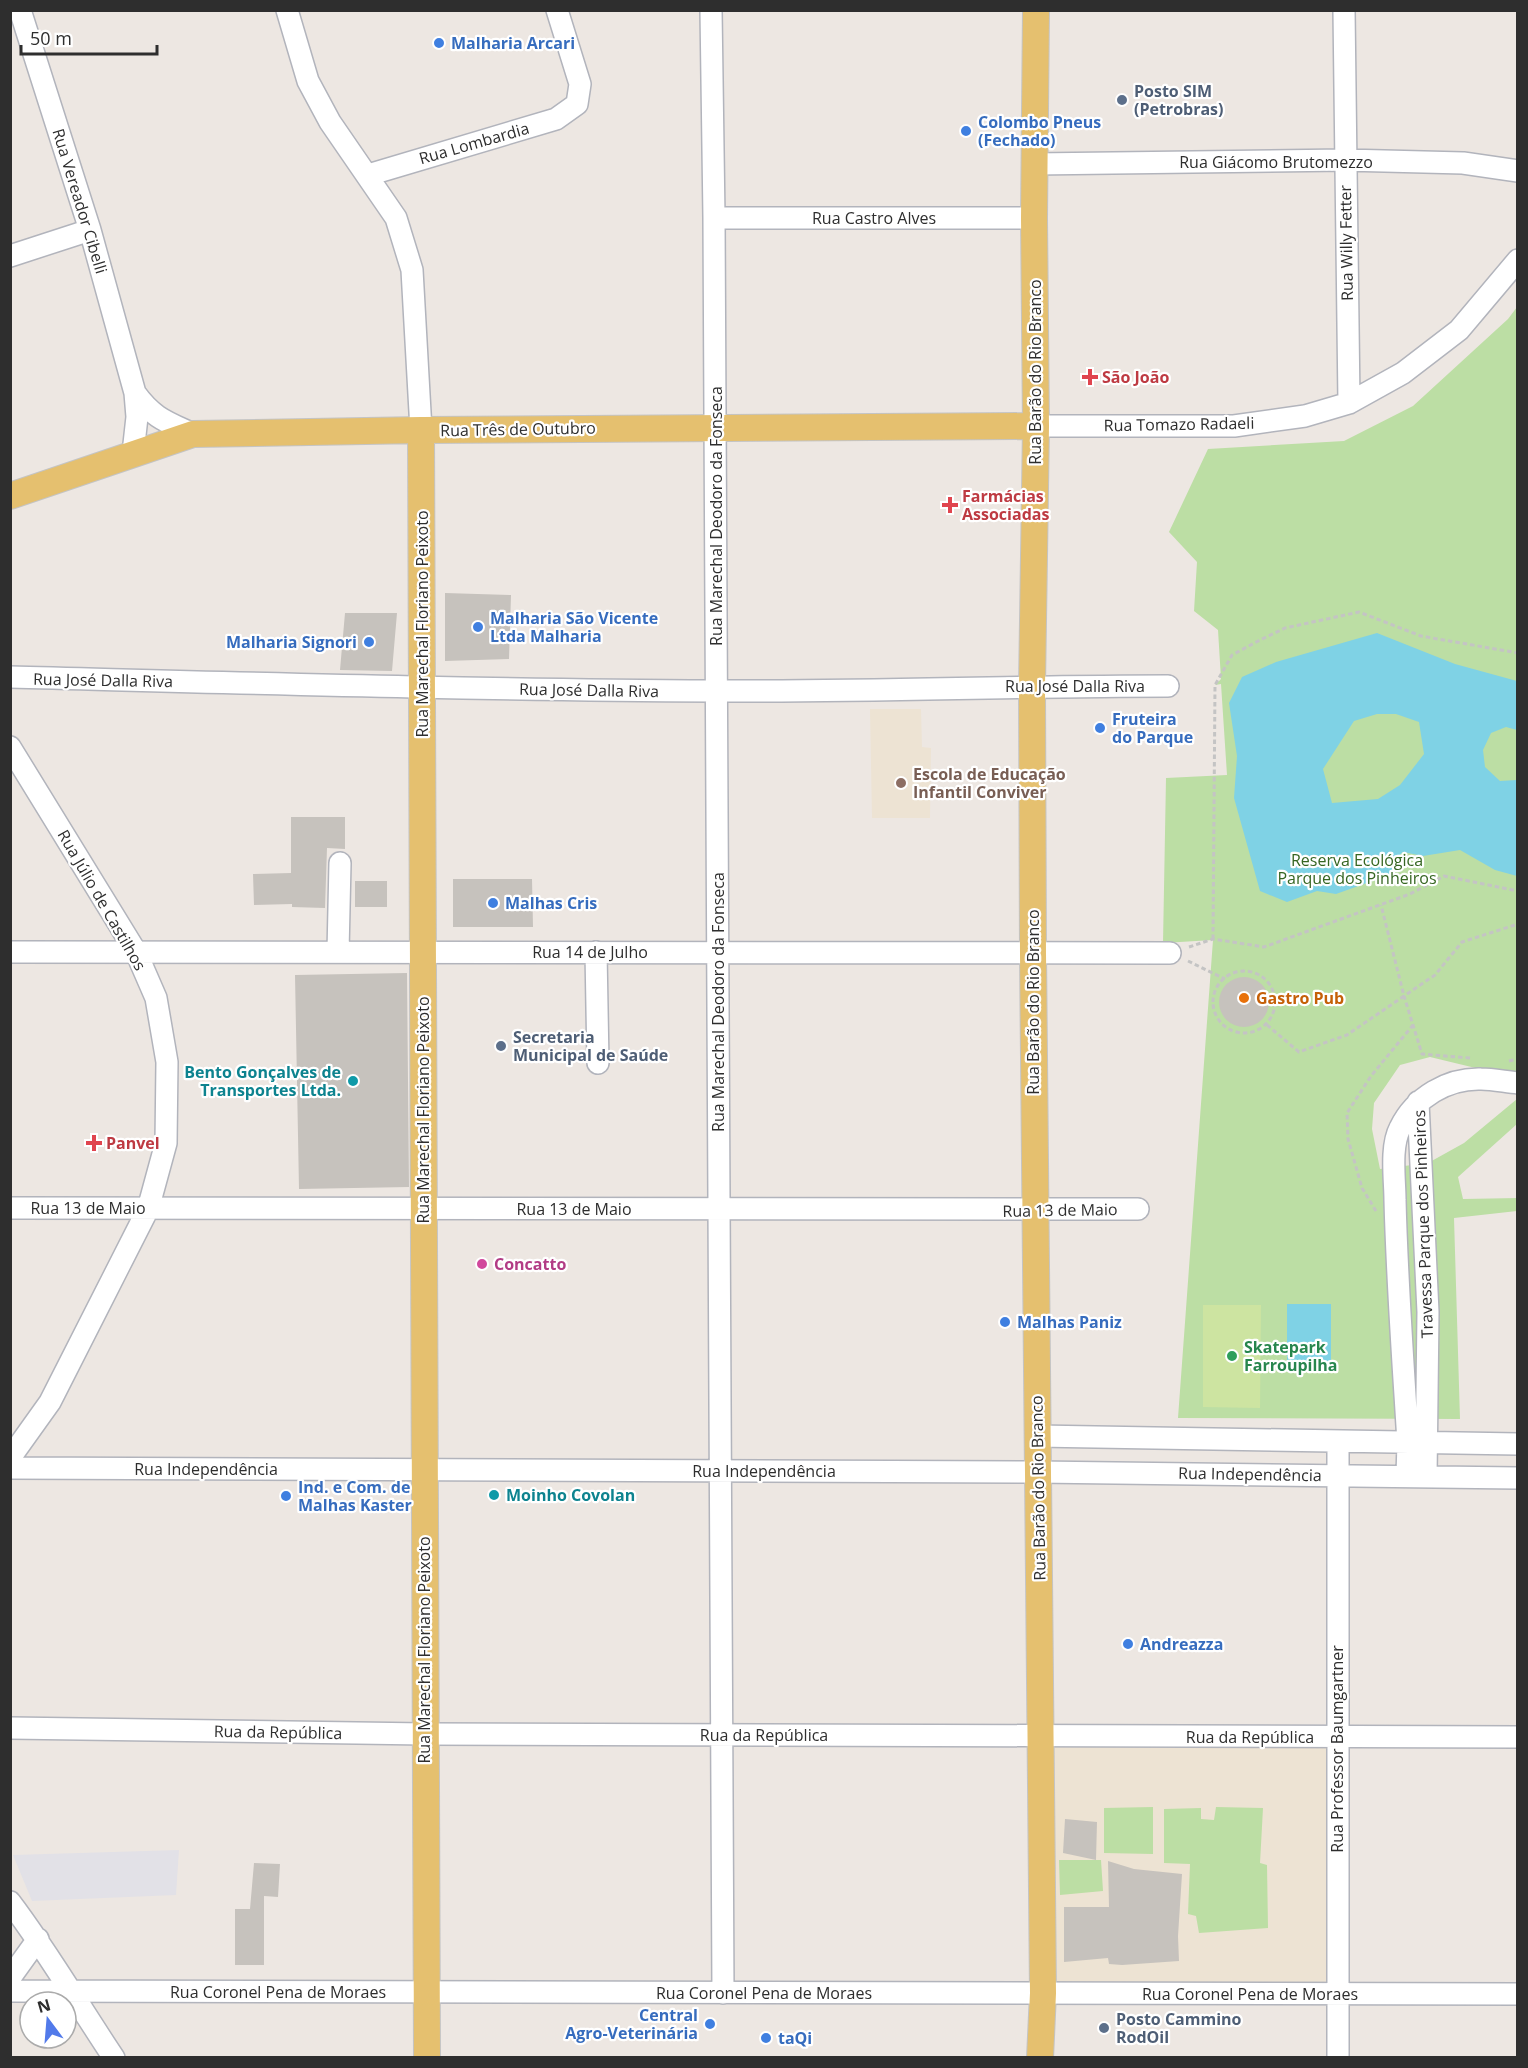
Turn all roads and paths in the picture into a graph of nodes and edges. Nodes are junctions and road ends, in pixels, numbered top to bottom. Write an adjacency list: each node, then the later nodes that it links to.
1 (20, 10): 13 (street, Rua Vereador Cibelli)
2 (287, 10): 10 (street, Rua Marechal Floriano Peixoto)
3 (557, 10): 10 (street, Rua Lombardia)
4 (711, 10): 11 (street, Rua Marechal Deodoro da Fonseca)
5 (1036, 10): 8 (main road, Rua Barão do Rio Branco)
6 (1344, 10): 7 (street, Rua Willy Fetter)
7 (1345, 160): 8 (street, Rua Giácomo Brutomezzo); 9 (street, Rua Giácomo Brutomezzo); 17 (street, Rua Willy Fetter)
8 (1034, 164): 12 (main road, Rua Barão do Rio Branco)
9 (1518, 171)
10 (368, 175): 20 (street, Rua Marechal Floriano Peixoto)
11 (714, 218): 12 (street, Rua Castro Alves); 19 (street, Rua Marechal Deodoro da Fonseca)
12 (1034, 218): 18 (main road, Rua Barão do Rio Branco)
13 (90, 230): 14 (street); 16 (street, Rua Vereador Cibelli)
14 (10, 256)
15 (1518, 260): 17 (street, Rua Tomazo Radaeli)
16 (135, 393): 21 (street, Rua Vereador Cibelli); 22 (street, Rua Vereador Cibelli)
17 (1349, 403): 18 (street, Rua Tomazo Radaeli)
18 (1036, 426): 19 (main road, Rua Três de Outubro); 26 (main road, Rua Barão do Rio Branco)
19 (716, 427): 20 (main road, Rua Três de Outubro); 29 (street, Rua Marechal Deodoro da Fonseca)
20 (421, 430): 21 (main road, Rua Três de Outubro); 28 (main road, Rua Marechal Floriano Peixoto)
21 (193, 434): 22 (main road, Rua Três de Outubro)
22 (133, 453): 23 (main road, Rua Três de Outubro)
23 (10, 496)
24 (1518, 653): 35 (path)
25 (10, 677): 28 (street, Rua José Dalla Riva)
26 (1032, 686): 27 (street, Rua José Dalla Riva); 29 (street, Rua José Dalla Riva); 42 (main road, Rua Barão do Rio Branco)
27 (1167, 686)
28 (422, 688): 29 (street, Rua José Dalla Riva); 39 (main road, Rua Marechal Floriano Peixoto)
29 (717, 691): 41 (street, Rua Marechal Deodoro da Fonseca)
30 (10, 747): 37 (street, Rua Júlio de Castilhos)
31 (340, 863): 38 (street)
32 (1518, 891): 33 (path)
33 (1381, 904): 35 (path); 45 (path)
34 (1518, 924): 45 (path)
35 (1213, 939): 43 (path)
36 (10, 952): 37 (street, Rua 14 de Julho)
37 (136, 952): 38 (street, Rua 14 de Julho); 54 (street, Rua Júlio de Castilhos)
38 (338, 952): 39 (street, Rua 14 de Julho)
39 (422, 952): 40 (street, Rua 14 de Julho); 55 (main road, Rua Marechal Floriano Peixoto)
40 (596, 952): 41 (street, Rua 14 de Julho); 51 (street)
41 (718, 952): 42 (street, Rua 14 de Julho); 57 (street, Rua Marechal Deodoro da Fonseca)
42 (1033, 953): 43 (street, Rua 14 de Julho); 58 (main road, Rua Barão do Rio Branco)
43 (1170, 953): 44 (path)
44 (1225, 979): 46 (path); 46 (path)
45 (1404, 996): 46 (path); 47 (path)
46 (1267, 1025)
47 (1413, 1025): 48 (path); 59 (path)
48 (1476, 1059)
49 (1518, 1059): 50 (path)
50 (1508, 1061)
51 (598, 1063)
52 (1518, 1083): 62 (street, Travessa Parque dos Pinheiros)
53 (10, 1208): 54 (street, Rua 13 de Maio)
54 (148, 1209): 55 (street, Rua 13 de Maio); 64 (street, Rua Júlio de Castilhos)
55 (423, 1209): 57 (street, Rua 13 de Maio); 66 (main road, Rua Marechal Floriano Peixoto)
56 (1138, 1209): 58 (street, Rua 13 de Maio)
57 (719, 1210): 58 (street, Rua 13 de Maio); 67 (street, Rua Marechal Deodoro da Fonseca)
58 (1035, 1210): 60 (main road, Rua Barão do Rio Branco)
59 (1379, 1217)
60 (1037, 1436): 61 (street); 68 (main road, Rua Barão do Rio Branco)
61 (1338, 1441): 62 (street); 69 (street, Rua Professor Baumgartner)
62 (1418, 1442): 63 (street); 70 (street, Travessa Parque dos Pinheiros)
63 (1518, 1444)
64 (10, 1458)
65 (10, 1468): 66 (street, Rua Independência)
66 (424, 1470): 67 (street, Rua Independência); 73 (main road, Rua Marechal Floriano Peixoto)
67 (720, 1471): 68 (street, Rua Independência); 74 (street, Rua Marechal Deodoro da Fonseca)
68 (1038, 1472): 69 (street, Rua Independência); 75 (main road, Rua Barão do Rio Branco)
69 (1338, 1476): 70 (street, Rua Independência); 76 (street, Rua Professor Baumgartner)
70 (1417, 1477): 71 (street, Rua Independência)
71 (1518, 1478)
72 (10, 1728): 73 (street, Rua da República)
73 (424, 1734): 74 (street, Rua da República); 83 (main road, Rua Marechal Floriano Peixoto)
74 (721, 1735): 75 (street, Rua da República); 84 (street, Rua Marechal Deodoro da Fonseca)
75 (1040, 1736): 76 (street, Rua da República); 85 (main road, Rua Barão do Rio Branco)
76 (1337, 1737): 77 (street, Rua da República); 86 (street, Rua Professor Baumgartner)
77 (1518, 1737)
78 (10, 1902): 79 (street)
79 (38, 1939): 80 (street); 81 (street)
80 (10, 1978)
81 (68, 1990)
82 (78, 1991): 83 (street, Rua Coronel Pena de Moraes)
83 (425, 1992): 84 (street, Rua Coronel Pena de Moraes); 90 (main road, Rua Marechal Floriano Peixoto)
84 (723, 1993): 85 (street, Rua Coronel Pena de Moraes)
85 (1043, 1993): 86 (street, Rua Coronel Pena de Moraes); 91 (main road, Rua Barão do Rio Branco)
86 (1337, 1994): 87 (street, Rua Coronel Pena de Moraes); 92 (street, Rua Professor Baumgartner)
87 (1518, 1994)
88 (78, 2004): 89 (street)
89 (114, 2058)
90 (427, 2058)
91 (1040, 2058)
92 (1338, 2058)

